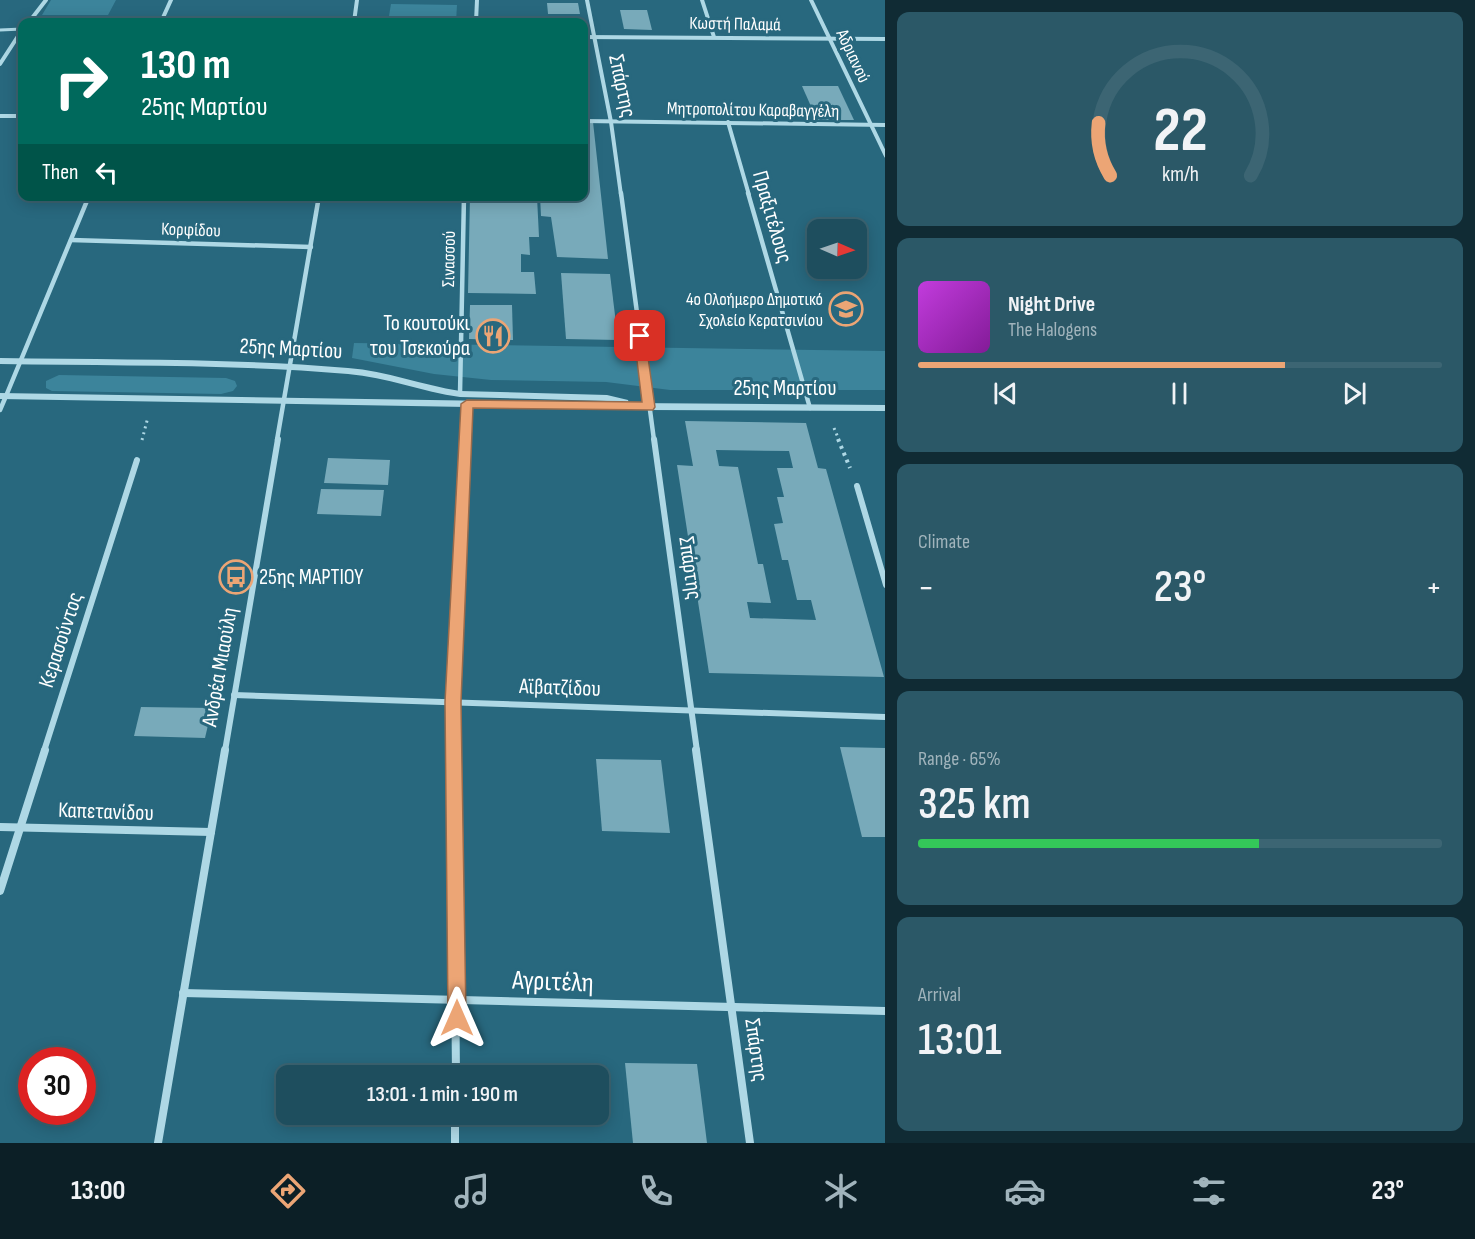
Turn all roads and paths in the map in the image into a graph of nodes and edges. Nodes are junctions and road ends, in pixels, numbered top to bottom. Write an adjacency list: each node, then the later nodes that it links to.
1 (46, 0): 8 (street)
2 (171, 0): 9 (street)
3 (357, 0): 10 (street)
4 (477, 0): 11 (street)
5 (587, 0): 16 (street, Σπάρτης)
6 (702, 0): 17 (street)
7 (811, 0): 18 (street, Αδριανού)
8 (32, 18)
9 (163, 18)
10 (355, 18)
11 (476, 18)
12 (0, 30): 13 (street)
13 (18, 30)
14 (18, 36): 20 (street)
15 (588, 37): 16 (street, Κωστή Παλαμά)
16 (593, 37): 17 (street, Κωστή Παλαμά); 24 (street, Σπάρτης)
17 (714, 37): 18 (street, Κωστή Παλαμά)
18 (831, 39): 19 (street, Κωστή Παλαμά); 26 (street, Αδριανού)
19 (885, 39)
20 (0, 64)
21 (0, 116): 22 (street)
22 (18, 116)
23 (588, 121): 24 (street, Μητροπολίτου Καραβαγγέλη)
24 (612, 122): 25 (street, Μητροπολίτου Καραβαγγέλη); 42 (street, Σπάρτης)
25 (728, 122): 26 (street, Μητροπολίτου Καραβαγγέλη); 43 (street, Πραξιτέλους)
26 (871, 125): 27 (street, Μητροπολίτου Καραβαγγέλη); 28 (street, Αδριανού)
27 (885, 125)
28 (885, 156)
29 (87, 201): 32 (street)
30 (318, 201): 33 (street, Ανδρέα Μιαούλη)
31 (464, 201): 37 (street, Σινασσού)
32 (71, 240): 33 (street, Κορφίδου); 35 (street)
33 (311, 247): 36 (street, Ανδρέα Μιαούλη)
34 (0, 361): 35 (street, 25ης Μαρτίου)
35 (20, 361): 36 (street, 25ης Μαρτίου); 38 (street)
36 (289, 368): 37 (street, 25ης Μαρτίου); 40 (street, Ανδρέα Μιαούλη)
37 (460, 394): 42 (street, 25ης Μαρτίου)
38 (3, 396): 39 (street, 25ης Μαρτίου); 45 (street)
39 (153, 399): 40 (street, 25ης Μαρτίου); 46 (path)
40 (284, 401): 41 (street, 25ης Μαρτίου); 49 (street, Ανδρέα Μιαούλη)
41 (467, 404): 42 (street, 25ης Μαρτίου); 50 (street)
42 (649, 407): 43 (street, 25ης Μαρτίου); 51 (street, Σπάρτης)
43 (810, 408): 44 (street, 25ης Μαρτίου); 47 (path)
44 (885, 408)
45 (0, 410)
46 (138, 460): 54 (street, Κερασούντος)
47 (856, 486): 48 (street)
48 (885, 585)
49 (234, 695): 50 (street, Αϊβατζίδου); 55 (street, Ανδρέα Μιαούλη)
50 (453, 702): 51 (street, Αϊβατζίδου); 58 (street)
51 (691, 710): 52 (street, Αϊβατζίδου); 59 (street, Σπάρτης)
52 (885, 717)
53 (0, 827): 54 (street, Καπετανίδου)
54 (19, 827): 55 (street, Καπετανίδου); 56 (street, Κερασούντος)
55 (210, 832): 57 (street, Ανδρέα Μιαούλη)
56 (0, 891)
57 (183, 993): 58 (street, Αγριτέλη); 63 (street, Ανδρέα Μιαούλη)
58 (457, 999): 59 (street, Αγριτέλη); 61 (street)
59 (732, 1008): 60 (street, Αγριτέλη); 65 (street, Σπάρτης)
60 (885, 1011)
61 (456, 1065)
62 (455, 1125): 64 (street)
63 (158, 1143)
64 (455, 1143)
65 (750, 1143)

